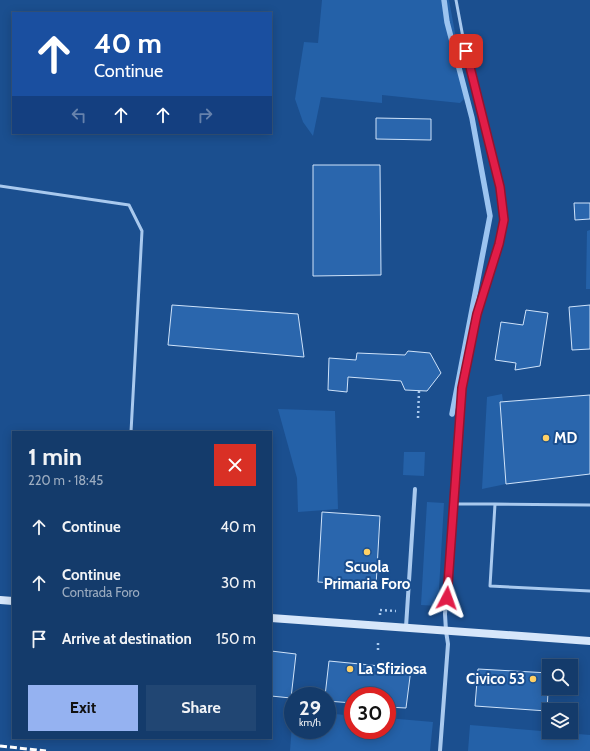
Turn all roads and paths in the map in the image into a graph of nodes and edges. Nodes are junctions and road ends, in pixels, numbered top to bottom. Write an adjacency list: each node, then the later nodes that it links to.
1 (456, 0): 6 (lane)
2 (0, 186): 5 (lane)
3 (419, 391): 4 (path)
4 (418, 418)
5 (131, 431)
6 (458, 436): 8 (street)
7 (415, 488): 14 (street)
8 (454, 504): 9 (lane); 18 (street)
9 (495, 504): 10 (lane); 11 (lane)
10 (590, 505)
11 (590, 591)
12 (0, 600): 13 (main road)
13 (12, 601)
14 (406, 611): 15 (path); 17 (street)
15 (380, 617)
16 (272, 618): 17 (main road)
17 (406, 627): 18 (main road)
18 (446, 631): 19 (main road); 22 (street)
19 (590, 640)
20 (378, 643): 21 (path)
21 (378, 650)
22 (440, 751)

